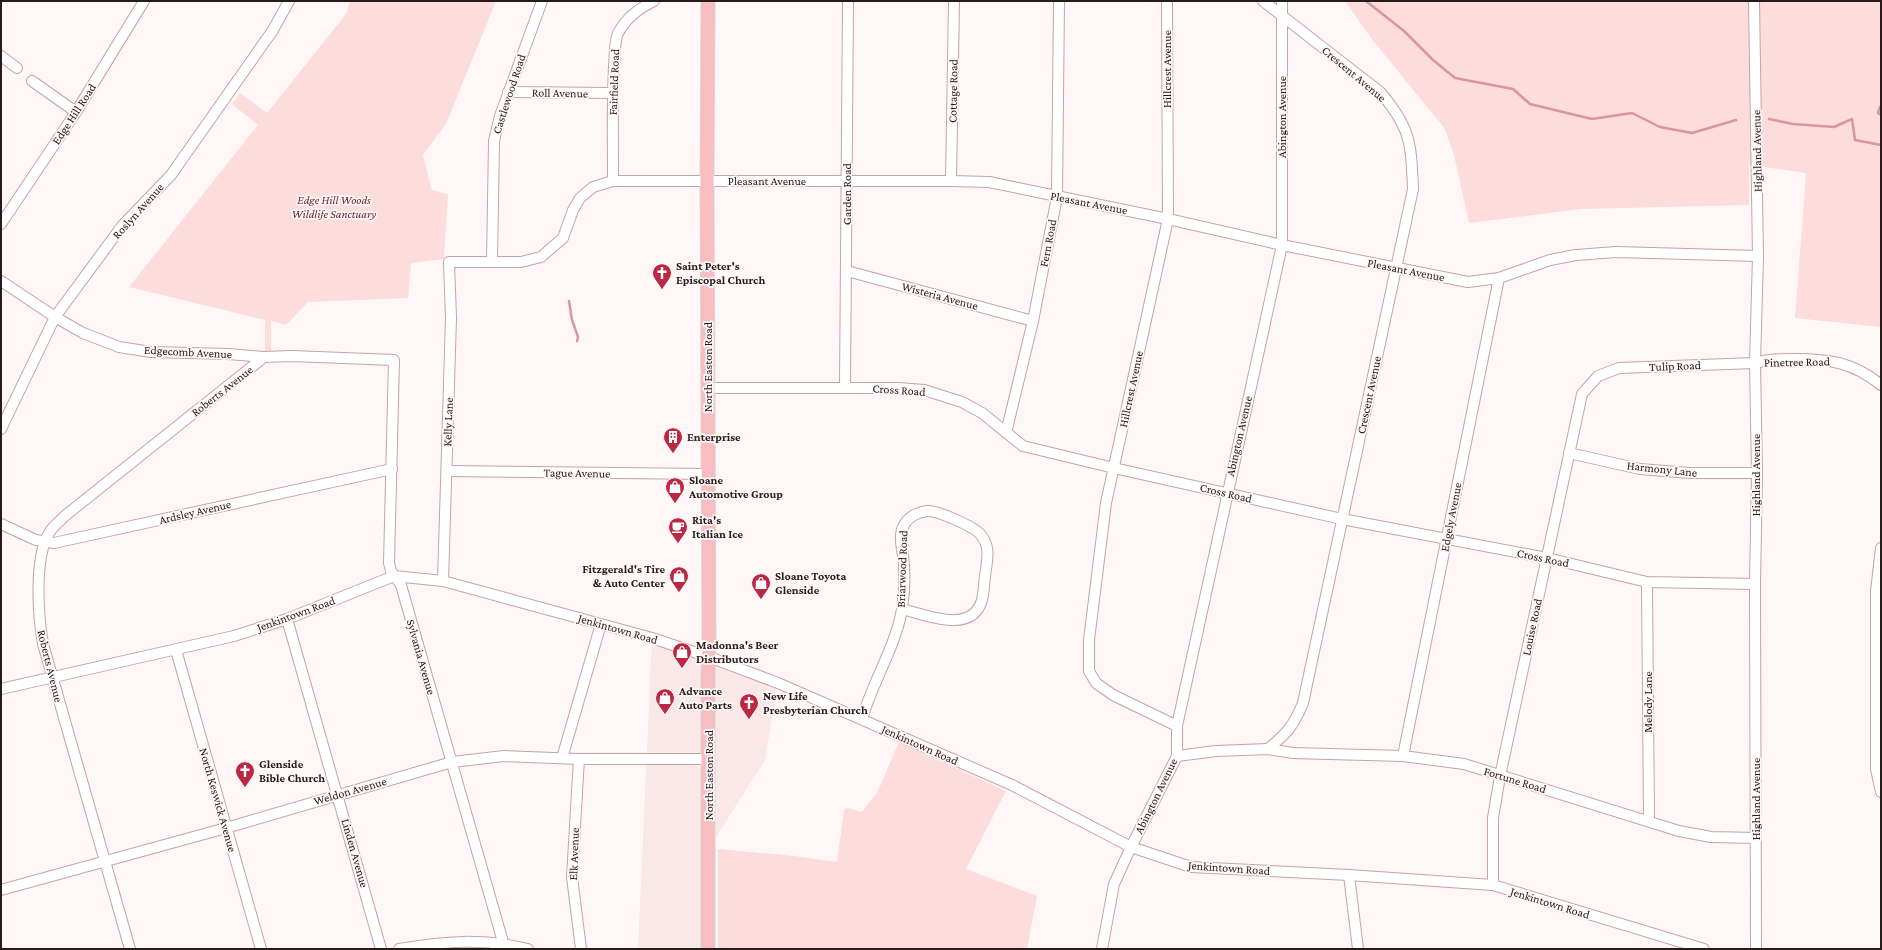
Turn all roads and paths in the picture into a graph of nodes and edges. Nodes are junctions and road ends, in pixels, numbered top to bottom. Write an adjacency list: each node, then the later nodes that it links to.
1 (144, 1): 19 (street, Edge Hill Road)
2 (289, 1): 35 (street, Roslyn Avenue)
3 (542, 1): 17 (street, Castlewood Road)
4 (654, 1): 18 (street, Fairfield Road)
5 (708, 1): 23 (main road, North Easton Road)
6 (848, 1): 21 (street, Garden Road)
7 (954, 1): 22 (street, Cottage Road)
8 (1058, 1): 24 (street, Fern Road)
9 (1167, 1): 25 (street, Hillcrest Avenue)
10 (1263, 1): 13 (street, Crescent Avenue)
11 (1282, 1): 13 (street, Abington Avenue)
12 (1754, 1): 28 (street, Highland Avenue)
13 (1282, 16): 27 (street, Abington Avenue); 31 (street, Crescent Avenue)
14 (1, 56): 15 (street)
15 (17, 68)
16 (32, 81): 19 (street)
17 (508, 92): 18 (street, Roll Avenue); 30 (street, Castlewood Road)
18 (612, 93): 20 (street, Fairfield Road)
19 (76, 112): 26 (street, Edge Hill Road)
20 (613, 181): 23 (street, Pleasant Avenue); 30 (street, Pleasant Avenue)
21 (848, 181): 22 (street, Pleasant Avenue); 23 (street, Pleasant Avenue); 32 (street, Garden Road)
22 (952, 181): 24 (street, Pleasant Avenue)
23 (707, 182): 42 (main road, North Easton Road)
24 (1057, 197): 25 (street, Pleasant Avenue); 36 (street, Fern Road)
25 (1168, 219): 27 (street, Pleasant Avenue); 47 (street, Hillcrest Avenue)
26 (1, 224)
27 (1282, 245): 31 (street, Pleasant Avenue); 52 (street, Abington Avenue)
28 (1758, 256): 33 (street, Pleasant Avenue); 39 (street, Highland Avenue)
29 (449, 262): 30 (street, Pleasant Avenue); 49 (street, Kelly Lane)
30 (492, 262)
31 (1396, 268): 33 (street, Pleasant Avenue); 53 (street, Crescent Avenue)
32 (847, 271): 36 (street, Wisteria Avenue); 43 (street, Garden Road)
33 (1499, 278): 55 (street, Edgely Avenue)
34 (1, 281): 35 (street, Edgecomb Avenue)
35 (55, 317): 37 (street, Edgecomb Avenue); 44 (street, Roslyn Avenue)
36 (1033, 321): 45 (street, Fern Road)
37 (264, 357): 38 (street, Edgecomb Avenue); 56 (street, Roberts Avenue)
38 (394, 360): 48 (street, Sylvania Avenue)
39 (1755, 363): 40 (street, Tulip Road); 41 (street, Pinetree Road); 50 (street, Highland Avenue)
40 (1598, 376): 46 (street, Louise Road)
41 (1881, 385)
42 (708, 388): 43 (street, Cross Road); 51 (main road, North Easton Road)
43 (845, 388): 45 (street, Cross Road)
44 (1, 429)
45 (1006, 433): 47 (street, Cross Road)
46 (1569, 453): 50 (street, Harmony Lane); 58 (street, Louise Road)
47 (1114, 468): 52 (street, Cross Road); 71 (street, Hillcrest Avenue)
48 (392, 469): 56 (street, Ardsley Avenue); 59 (street, Sylvania Avenue)
49 (447, 471): 51 (street, Tague Avenue); 60 (street, Kelly Lane)
50 (1757, 473): 62 (street, Highland Avenue)
51 (707, 474): 67 (main road, North Easton Road)
52 (1227, 493): 53 (street, Cross Road); 71 (street, Abington Avenue)
53 (1342, 519): 55 (street, Cross Road); 72 (street, Crescent Avenue)
54 (1, 524): 56 (street, Ardsley Avenue)
55 (1447, 540): 58 (street, Cross Road); 74 (street, Edgely Avenue)
56 (44, 543): 68 (street, Roberts Avenue)
57 (1881, 548): 80 (street)
58 (1547, 558): 61 (street, Cross Road); 79 (street, Louise Road)
59 (394, 576): 60 (street, Jenkintown Road); 64 (street, Jenkintown Road); 78 (street, Sylvania Avenue)
60 (443, 581): 65 (street, Jenkintown Road)
61 (1647, 582): 62 (street, Cross Road); 82 (street, Melody Lane)
62 (1755, 584): 84 (street, Highland Avenue)
63 (902, 609): 63 (street, Briarwood Road); 70 (street, Briarwood Road)
64 (287, 619): 66 (street, Jenkintown Road); 81 (street, Linden Avenue)
65 (601, 624): 67 (street, Jenkintown Road); 75 (street)
66 (176, 650): 68 (street, Jenkintown Road); 83 (street, North Keswick Avenue)
67 (709, 657): 70 (street, Jenkintown Road); 77 (main road, North Easton Road)
68 (51, 677): 69 (street, Jenkintown Road); 86 (street, Roberts Avenue)
69 (1, 689)
70 (862, 719): 85 (street, Jenkintown Road)
71 (1177, 726): 73 (street, Abington Avenue)
72 (1268, 749): 73 (street); 74 (street, Fortune Road)
73 (1177, 756): 85 (street, Abington Avenue)
74 (1402, 756): 79 (street, Fortune Road)
75 (562, 758): 76 (street, Weldon Avenue); 78 (street, Weldon Avenue)
76 (579, 759): 77 (street, Weldon Avenue); 96 (street, Elk Avenue)
77 (708, 759): 97 (main road, North Easton Road)
78 (452, 762): 81 (street, Weldon Avenue); 90 (street, Sylvania Avenue)
79 (1500, 776): 82 (street, Fortune Road); 88 (street, Louise Road)
80 (1881, 792)
81 (338, 795): 83 (street, Weldon Avenue); 93 (street, Linden Avenue)
82 (1649, 821): 84 (street, Fortune Road)
83 (226, 828): 86 (street, Weldon Avenue); 92 (street, North Keswick Avenue)
84 (1756, 838): 101 (street, Highland Avenue)
85 (1131, 847): 87 (street, Jenkintown Road); 98 (street, Abington Avenue)
86 (104, 860): 89 (street, Weldon Avenue); 91 (street, Roberts Avenue)
87 (1350, 875): 88 (street, Jenkintown Road); 99 (street)
88 (1493, 885): 100 (street, Jenkintown Road)
89 (1, 890)
90 (504, 946): 94 (street); 95 (street)
91 (130, 949)
92 (261, 949)
93 (381, 949)
94 (399, 949)
95 (528, 949)
96 (581, 949)
97 (708, 949)
98 (1102, 949)
99 (1358, 949)
100 (1704, 949)
101 (1756, 949)

